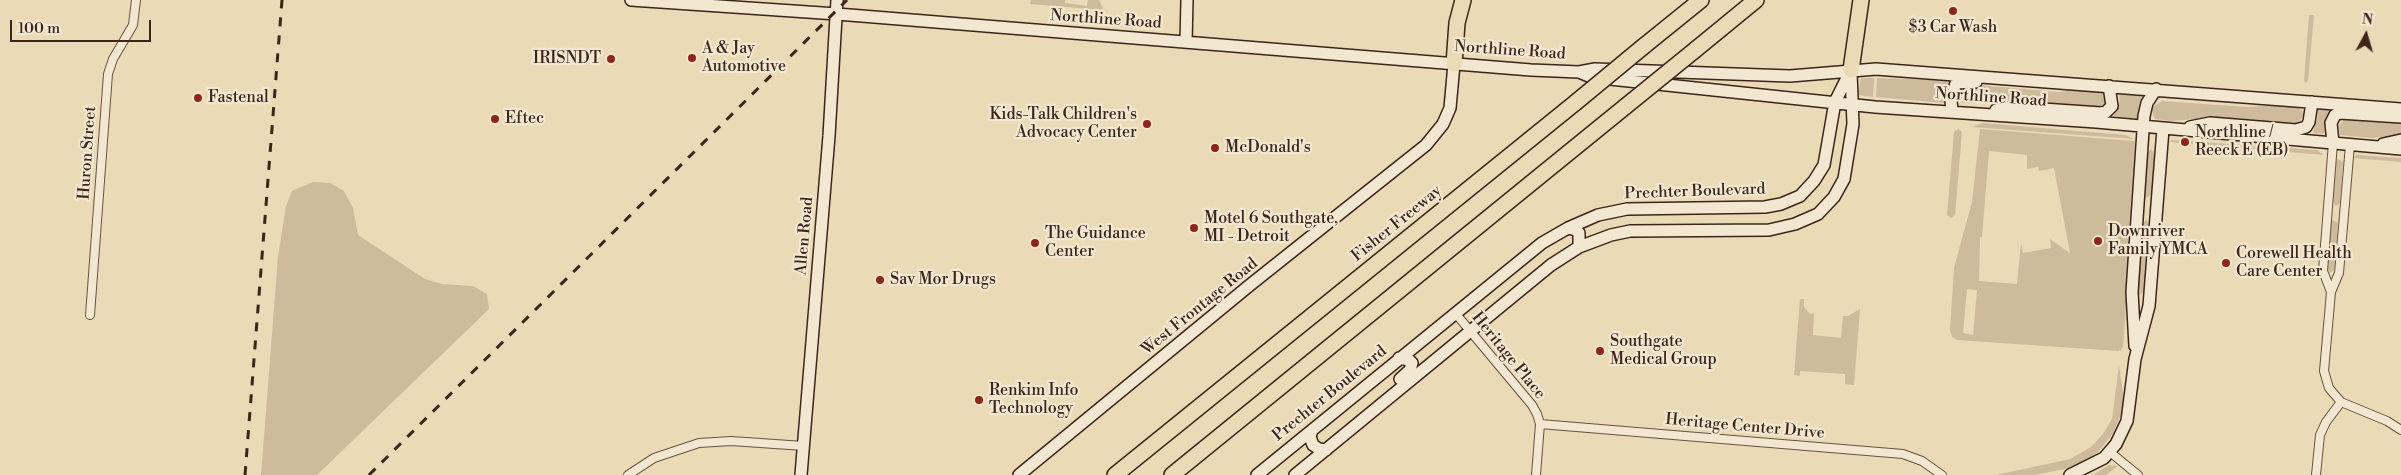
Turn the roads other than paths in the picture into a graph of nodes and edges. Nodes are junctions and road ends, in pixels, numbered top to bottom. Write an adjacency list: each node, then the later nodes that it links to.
1 (136, 0): 43 (street, Huron Street)
2 (631, 0): 9 (main road, Northline Road)
3 (837, 0): 10 (main road, Allen Road)
4 (1187, 0): 11 (main road)
5 (1463, 0): 12 (highway)
6 (1702, 0): 58 (highway, Fisher Freeway, bridge)
7 (1756, 0): 59 (highway, bridge)
8 (1861, 0): 13 (highway)
9 (695, 2): 10 (main road, Northline Road)
10 (836, 14): 11 (main road, Northline Road); 52 (main road, Allen Road)
11 (1186, 42): 12 (main road, Northline Road)
12 (1454, 64): 14 (main road, Northline Road); 57 (main road, West Frontage Road)
13 (1851, 70): 14 (main road, Northline Road); 15 (main road, Northline Road); 18 (main road, Prechter Boulevard); 20 (main road)
14 (1580, 72): 18 (main road, Northline Road)
15 (2072, 83): 16 (main road, Northline Road); 22 (main road)
16 (2109, 86): 17 (main road, Northline Road); 23 (main road)
17 (2156, 89): 19 (main road, Northline Road); 25 (main road)
18 (1835, 102): 20 (main road, Northline Road); 33 (main road, Prechter Boulevard)
19 (2312, 102): 21 (main road, Northline Road); 27 (main road)
20 (1852, 104): 22 (main road, Northline Road); 39 (main road)
21 (2401, 109)
22 (1952, 112): 23 (main road, Northline Road)
23 (1979, 113): 25 (main road, Northline Road)
24 (2401, 117): 29 (main road)
25 (2144, 128): 26 (main road, Northline Road); 34 (main road)
26 (2163, 129): 27 (main road, Northline Road); 35 (main road)
27 (2176, 130): 29 (main road, Northline Road)
28 (2401, 140): 31 (main road)
29 (2333, 143): 30 (main road, Northline Road); 36 (street)
30 (2350, 145): 31 (main road, Northline Road); 37 (street)
31 (2369, 147): 32 (main road, Northline Road)
32 (2401, 149)
33 (1722, 208): 38 (main road, Prechter Boulevard); 39 (main road)
34 (2138, 209): 35 (main road); 46 (main road)
35 (2157, 209): 46 (main road)
36 (2328, 213): 37 (street); 41 (street)
37 (2344, 214): 41 (street)
38 (1568, 228): 40 (main road); 42 (main road, Prechter Boulevard)
39 (1723, 230): 40 (main road)
40 (1579, 247): 44 (main road)
41 (2331, 292): 47 (street)
42 (1456, 314): 44 (street, Heritage Place); 45 (main road, Prechter Boulevard)
43 (90, 315)
44 (1470, 331): 48 (main road); 49 (street, Heritage Place)
45 (1399, 358): 48 (main road); 51 (main road, Prechter Boulevard)
46 (2135, 358): 54 (main road)
47 (2341, 402): 50 (street); 66 (street)
48 (1368, 414): 53 (main road)
49 (1540, 424): 62 (street, Heritage Place); 63 (street, Heritage Center Drive)
50 (2401, 428)
51 (1312, 430): 53 (main road); 60 (main road, Prechter Boulevard)
52 (804, 446): 55 (street); 56 (main road, Allen Road)
53 (1326, 450): 61 (main road)
54 (2110, 452): 64 (main road); 65 (street)
55 (628, 475)
56 (801, 475)
57 (1019, 475)
58 (1115, 475)
59 (1172, 475)
60 (1257, 475)
61 (1295, 475)
62 (1536, 475)
63 (1942, 475)
64 (2070, 475)
65 (2138, 475)
66 (2316, 475)

